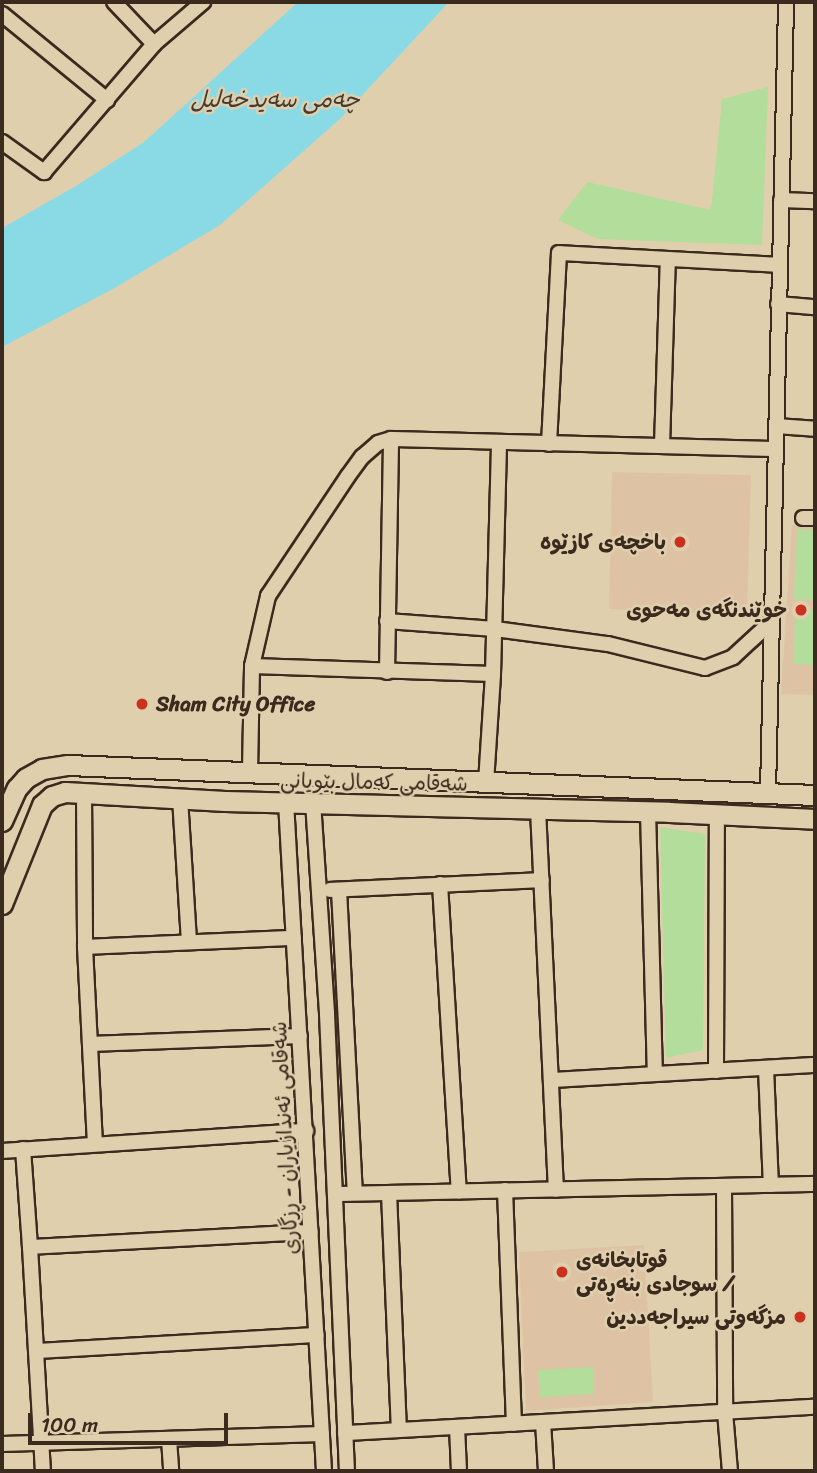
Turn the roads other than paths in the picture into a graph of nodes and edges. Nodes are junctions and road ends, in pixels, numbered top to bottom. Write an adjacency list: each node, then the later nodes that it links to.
1 (114, 2): 5 (street)
2 (202, 2): 5 (street)
3 (786, 2): 8 (street)
4 (2, 14): 6 (street)
5 (154, 44): 6 (street)
6 (107, 100): 7 (street)
7 (2, 142)
8 (781, 200): 9 (street); 11 (street)
9 (815, 201)
10 (668, 259): 11 (street); 18 (street); 19 (street)
11 (779, 265): 12 (street)
12 (778, 304): 13 (street); 14 (street)
13 (815, 307)
14 (776, 426): 15 (street); 20 (street)
15 (815, 429)
16 (391, 439): 17 (street); 21 (street); 24 (street)
17 (499, 443): 18 (street); 23 (street)
18 (549, 444): 19 (street)
19 (662, 446): 20 (street)
20 (775, 449): 22 (street)
21 (387, 621): 23 (street); 25 (street)
22 (771, 622): 23 (street); 31 (street)
23 (495, 629): 26 (street)
24 (252, 666): 25 (street); 28 (street)
25 (387, 672): 26 (street)
26 (493, 674): 29 (street)
27 (225, 772): 28 (main road, شەقامی کەمال بێویانی); 35 (main road); 43 (main road, شەقامی کەمال بێویانی)
28 (250, 772): 29 (main road, شەقامی کەمال بێویانی)
29 (486, 783): 30 (main road, شەقامی کەمال بێویانی)
30 (670, 787): 31 (main road, شەقامی کەمال بێویانی); 40 (main road)
31 (768, 792): 33 (main road, شەقامی کەمال بێویانی)
32 (84, 793): 34 (main road, شەقامی کەمال بێویانی); 48 (main road, شەقامی کەمال بێویانی); 51 (street)
33 (815, 794)
34 (180, 798): 35 (main road, شەقامی کەمال بێویانی); 50 (street)
35 (225, 801): 36 (main road, شەقامی کەمال بێویانی)
36 (286, 802): 37 (main road, شەقامی کەمال بێویانی); 49 (street, شەقامی ئەندازیاران - ڕزگاری)
37 (313, 802): 38 (main road, شەقامی کەمال بێویانی); 47 (street)
38 (538, 809): 39 (main road, شەقامی کەمال بێویانی); 44 (street)
39 (648, 811): 40 (main road, شەقامی کەمال بێویانی); 57 (street)
40 (669, 812): 41 (main road, شەقامی کەمال بێویانی)
41 (718, 815): 42 (main road, شەقامی کەمال بێویانی); 56 (street)
42 (815, 819)
43 (2, 821)
44 (542, 880): 45 (street); 58 (street)
45 (440, 884): 46 (street); 68 (street)
46 (339, 890): 47 (street); 71 (street)
47 (319, 891): 70 (street)
48 (2, 904)
49 (294, 938): 50 (street); 52 (street, شەقامی ئەندازیاران - ڕزگاری)
50 (189, 942): 51 (street)
51 (85, 947): 53 (street)
52 (300, 1036): 53 (street); 59 (street, شەقامی ئەندازیاران - ڕزگاری)
53 (90, 1044): 60 (street)
54 (815, 1065): 55 (street)
55 (766, 1068): 56 (street); 64 (street)
56 (716, 1071): 57 (street)
57 (655, 1074): 58 (street)
58 (551, 1080): 67 (street)
59 (306, 1131): 60 (street); 72 (street, شەقامی ئەندازیاران - ڕزگاری)
60 (95, 1143): 61 (street)
61 (23, 1149): 62 (street); 73 (street)
62 (2, 1150)
63 (815, 1184): 64 (street)
64 (771, 1185): 65 (street)
65 (724, 1186): 67 (street); 79 (street)
66 (505, 1190): 67 (street); 68 (street); 81 (street)
67 (556, 1190)
68 (459, 1191): 69 (street)
69 (388, 1193): 71 (street); 83 (street)
70 (335, 1194): 71 (street); 74 (street)
71 (355, 1194)
72 (311, 1232): 73 (street); 75 (street, شەقامی ئەندازیاران - ڕزگاری)
73 (30, 1247): 77 (street)
74 (338, 1275): 75 (street); 84 (street)
75 (313, 1277): 76 (street, شەقامی ئەندازیاران - ڕزگاری)
76 (317, 1335): 77 (street); 85 (street, شەقامی ئەندازیاران - ڕزگاری)
77 (36, 1351): 87 (street)
78 (815, 1407): 79 (street)
79 (726, 1412): 80 (street); 95 (street)
80 (543, 1422): 81 (street); 94 (street)
81 (514, 1424): 82 (street)
82 (457, 1427): 83 (street); 93 (street)
83 (399, 1430): 84 (street)
84 (345, 1433): 92 (street)
85 (322, 1434): 86 (street); 91 (street, شەقامی ئەندازیاران - ڕزگاری)
86 (169, 1439): 87 (street); 90 (street)
87 (41, 1443): 88 (street); 89 (street)
88 (2, 1444)
89 (43, 1471)
90 (171, 1471)
91 (324, 1471)
92 (347, 1471)
93 (459, 1471)
94 (546, 1471)
95 (730, 1471)

